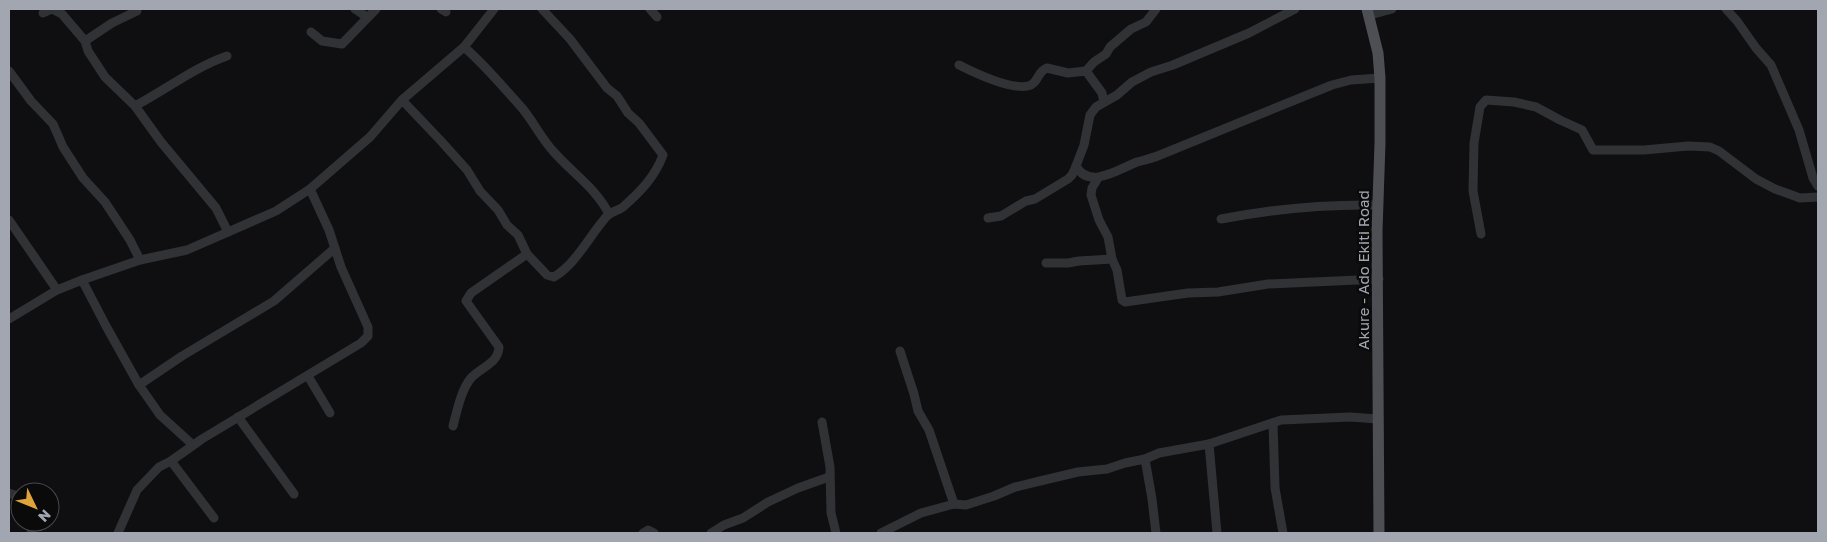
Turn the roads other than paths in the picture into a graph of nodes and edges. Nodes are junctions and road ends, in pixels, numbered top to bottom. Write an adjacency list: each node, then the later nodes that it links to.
1 (355, 9): 13 (street)
2 (376, 9): 13 (street)
3 (494, 9): 17 (street)
4 (542, 9): 34 (street)
5 (650, 9): 14 (street)
6 (1156, 9): 21 (street)
7 (1296, 9): 24 (street)
8 (1392, 9): 11 (street)
9 (1726, 9): 30 (street)
10 (137, 12): 16 (street)
11 (1368, 12): 22 (main road, Akure - Ado Ekiti Road)
12 (42, 13): 16 (street)
13 (367, 17): 15 (street)
14 (657, 17)
15 (311, 32)
16 (85, 41): 25 (street)
17 (464, 47): 23 (street); 34 (street)
18 (227, 56): 25 (street)
19 (959, 66): 21 (street)
20 (9, 71): 43 (street)
21 (1086, 71): 24 (street)
22 (1380, 78): 28 (street); 33 (main road, Akure - Ado Ekiti Road)
23 (402, 100): 31 (street); 41 (street)
24 (1104, 102): 26 (street)
25 (135, 106): 38 (street)
26 (1076, 166): 27 (street); 29 (street)
27 (1086, 176): 28 (street); 29 (street)
28 (1098, 178): 42 (street)
29 (1068, 179): 35 (street)
30 (1818, 186)
31 (310, 189): 38 (street); 40 (street)
32 (1818, 198): 39 (street)
33 (1378, 205): 36 (street); 45 (main road, Akure - Ado Ekiti Road)
34 (609, 214): 41 (street)
35 (988, 218)
36 (1221, 219)
37 (9, 220): 47 (street)
38 (228, 232): 43 (street)
39 (1481, 234)
40 (334, 248): 50 (street); 51 (street)
41 (527, 254): 57 (street)
42 (1112, 259): 44 (street); 45 (street)
43 (140, 260): 46 (street)
44 (1046, 263)
45 (1378, 279): 54 (main road, Akure - Ado Ekiti Road)
46 (82, 280): 47 (street); 51 (street)
47 (57, 290): 48 (street)
48 (9, 319)
49 (900, 351): 64 (street)
50 (308, 376): 52 (street); 53 (street)
51 (139, 385): 59 (street)
52 (330, 413)
53 (238, 417): 59 (street); 63 (street)
54 (1378, 419): 56 (street); 76 (main road, Akure - Ado Ekiti Road)
55 (822, 422): 62 (street)
56 (1273, 423): 58 (street); 75 (street)
57 (453, 426)
58 (1209, 444): 60 (street); 74 (street)
59 (193, 445): 61 (street)
60 (1144, 459): 64 (street); 73 (street)
61 (172, 462): 65 (street); 67 (street)
62 (830, 477): 70 (street); 71 (street)
63 (294, 494)
64 (954, 504): 66 (street)
65 (214, 518)
66 (896, 530): 72 (street)
67 (118, 533)
68 (643, 533): 69 (street)
69 (654, 533)
70 (711, 533)
71 (836, 533)
72 (882, 533)
73 (1156, 533)
74 (1217, 533)
75 (1283, 533)
76 (1379, 533)

